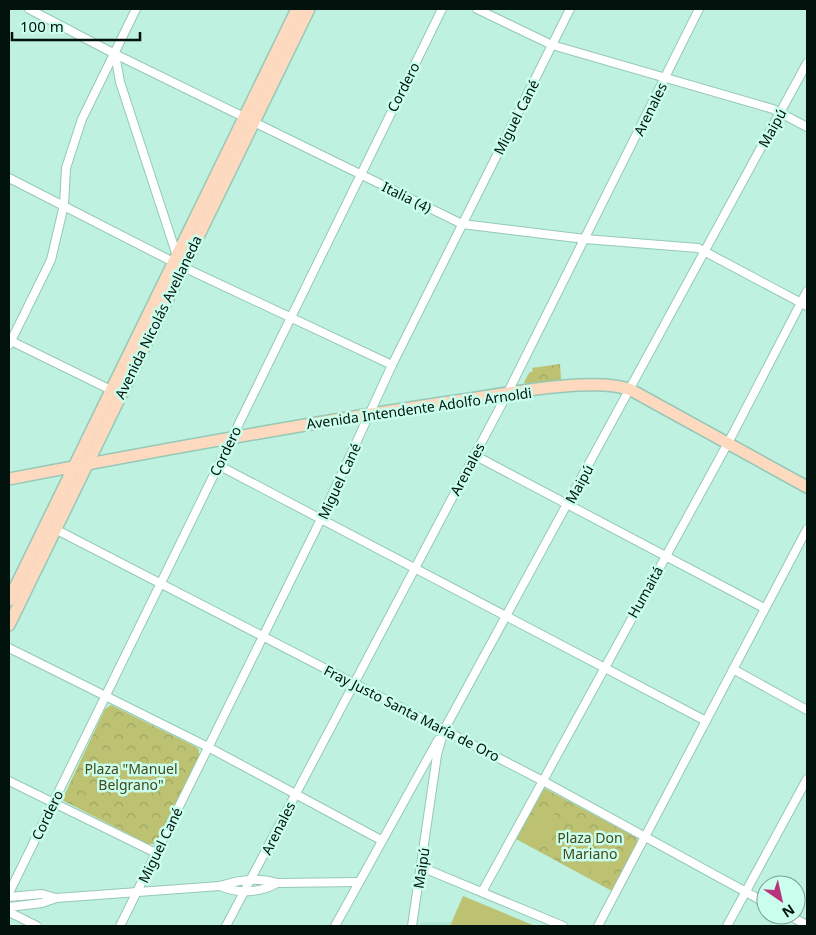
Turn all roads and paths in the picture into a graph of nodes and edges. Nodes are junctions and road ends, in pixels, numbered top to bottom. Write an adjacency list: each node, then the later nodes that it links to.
1 (30, 9): 10 (street, Italia (4))
2 (136, 9): 10 (street)
3 (298, 9): 14 (main road, Avenida Nicolás Avellaneda)
4 (309, 9): 14 (main road, Avenida Nicolás Avellaneda)
5 (442, 9): 16 (street, Cordero)
6 (477, 9): 9 (street)
7 (570, 9): 9 (street, Miguel Cané)
8 (699, 9): 12 (street, Arenales)
9 (552, 45): 12 (street); 19 (street, Miguel Cané)
10 (115, 54): 14 (street, Italia (4)); 18 (street); 22 (street)
11 (807, 63): 13 (street, Maipú)
12 (665, 79): 13 (street); 20 (street, Arenales)
13 (780, 112): 15 (street); 21 (street, Maipú)
14 (248, 119): 16 (street, Italia (4)); 22 (main road, Avenida Nicolás Avellaneda)
15 (807, 127)
16 (359, 174): 19 (street, Italia (4)); 25 (street, Cordero)
17 (9, 178): 18 (street)
18 (64, 205): 22 (street); 26 (street)
19 (462, 224): 20 (street, Italia (4)); 27 (street, Miguel Cané)
20 (585, 239): 21 (street, Italia (4)); 30 (street, Arenales)
21 (706, 250): 24 (street, Italia (4)); 28 (street, Maipú)
22 (178, 261): 25 (street); 29 (main road, Avenida Nicolás Avellaneda)
23 (807, 291): 24 (street, Humaitá)
24 (804, 304): 33 (street, Humaitá)
25 (290, 318): 27 (street); 32 (street, Cordero)
26 (9, 342): 29 (street)
27 (392, 365): 31 (street, Miguel Cané)
28 (631, 390): 30 (main road, Avenida Intendente Adolfo Arnoldi); 33 (main road, Avenida Intendente Adolfo Arnoldi); 40 (street, Maipú)
29 (116, 393): 35 (main road, Avenida Nicolás Avellaneda); 37 (main road, Avenida Nicolás Avellaneda)
30 (507, 394): 31 (main road, Avenida Intendente Adolfo Arnoldi); 34 (street, Arenales)
31 (369, 414): 32 (main road, Avenida Intendente Adolfo Arnoldi); 41 (street, Miguel Cané)
32 (232, 436): 35 (main road, Avenida Intendente Adolfo Arnoldi); 36 (street, Cordero)
33 (728, 442): 39 (main road, Avenida Intendente Adolfo Arnoldi); 44 (street, Humaitá)
34 (474, 455): 40 (street); 45 (street, Arenales)
35 (87, 464): 37 (main road, Avenida Intendente Adolfo Arnoldi); 42 (main road, Avenida Nicolás Avellaneda)
36 (218, 465): 41 (street); 46 (street, Cordero)
37 (74, 466): 38 (main road, Avenida Intendente Adolfo Arnoldi); 47 (main road, Avenida Nicolás Avellaneda)
38 (9, 479)
39 (807, 487)
40 (569, 504): 44 (street); 49 (street, Maipú)
41 (321, 520): 45 (street); 51 (street, Miguel Cané)
42 (56, 529): 46 (street, Fray Justo Santa María de Oro); 50 (main road, Avenida Nicolás Avellaneda)
43 (807, 529): 48 (street)
44 (665, 556): 48 (street); 53 (street, Humaitá)
45 (416, 568): 49 (street); 55 (street, Arenales)
46 (160, 583): 51 (street, Fray Justo Santa María de Oro); 56 (street, Cordero)
47 (9, 600)
48 (764, 608): 54 (street)
49 (505, 616): 53 (street); 59 (street, Maipú)
50 (9, 625)
51 (263, 636): 55 (street, Fray Justo Santa María de Oro); 60 (street, Miguel Cané)
52 (9, 648): 56 (street)
53 (604, 667): 58 (street); 63 (street, Humaitá)
54 (733, 669): 57 (street); 58 (street)
55 (354, 683): 59 (street, Fray Justo Santa María de Oro); 64 (street, Arenales)
56 (106, 696): 60 (street); 65 (street, Cordero)
57 (807, 710)
58 (706, 721): 66 (street)
59 (444, 730): 63 (street, Fray Justo Santa María de Oro); 67 (street); 69 (street, Maipú)
60 (208, 747): 64 (street); 68 (street, Miguel Cané)
61 (807, 779): 77 (street)
62 (9, 781): 65 (street)
63 (543, 781): 66 (street, Fray Justo Santa María de Oro); 76 (street, Humaitá)
64 (294, 794): 67 (street); 70 (street, Arenales)
65 (53, 803): 68 (street); 78 (street, Cordero)
66 (646, 836): 77 (street, Fray Justo Santa María de Oro); 89 (street)
67 (381, 840): 71 (street)
68 (156, 853): 74 (street, Miguel Cané)
69 (421, 868): 76 (street); 87 (street, Maipú)
70 (251, 880): 72 (street); 73 (street); 75 (street, Arenales)
71 (359, 882): 72 (street); 86 (street)
72 (278, 883): 75 (street)
73 (220, 886): 74 (street); 75 (street)
74 (137, 891): 79 (street); 84 (street, Miguel Cané)
75 (245, 891): 85 (street, Arenales)
76 (482, 892): 88 (street)
77 (746, 892): 80 (street, Fray Justo Santa María de Oro); 90 (street)
78 (9, 895): 79 (street)
79 (56, 898): 81 (street)
80 (756, 898)
81 (9, 907)
82 (9, 912): 83 (street)
83 (37, 926)
84 (120, 926)
85 (226, 926)
86 (335, 926)
87 (412, 926)
88 (563, 926)
89 (598, 926)
90 (727, 926)

